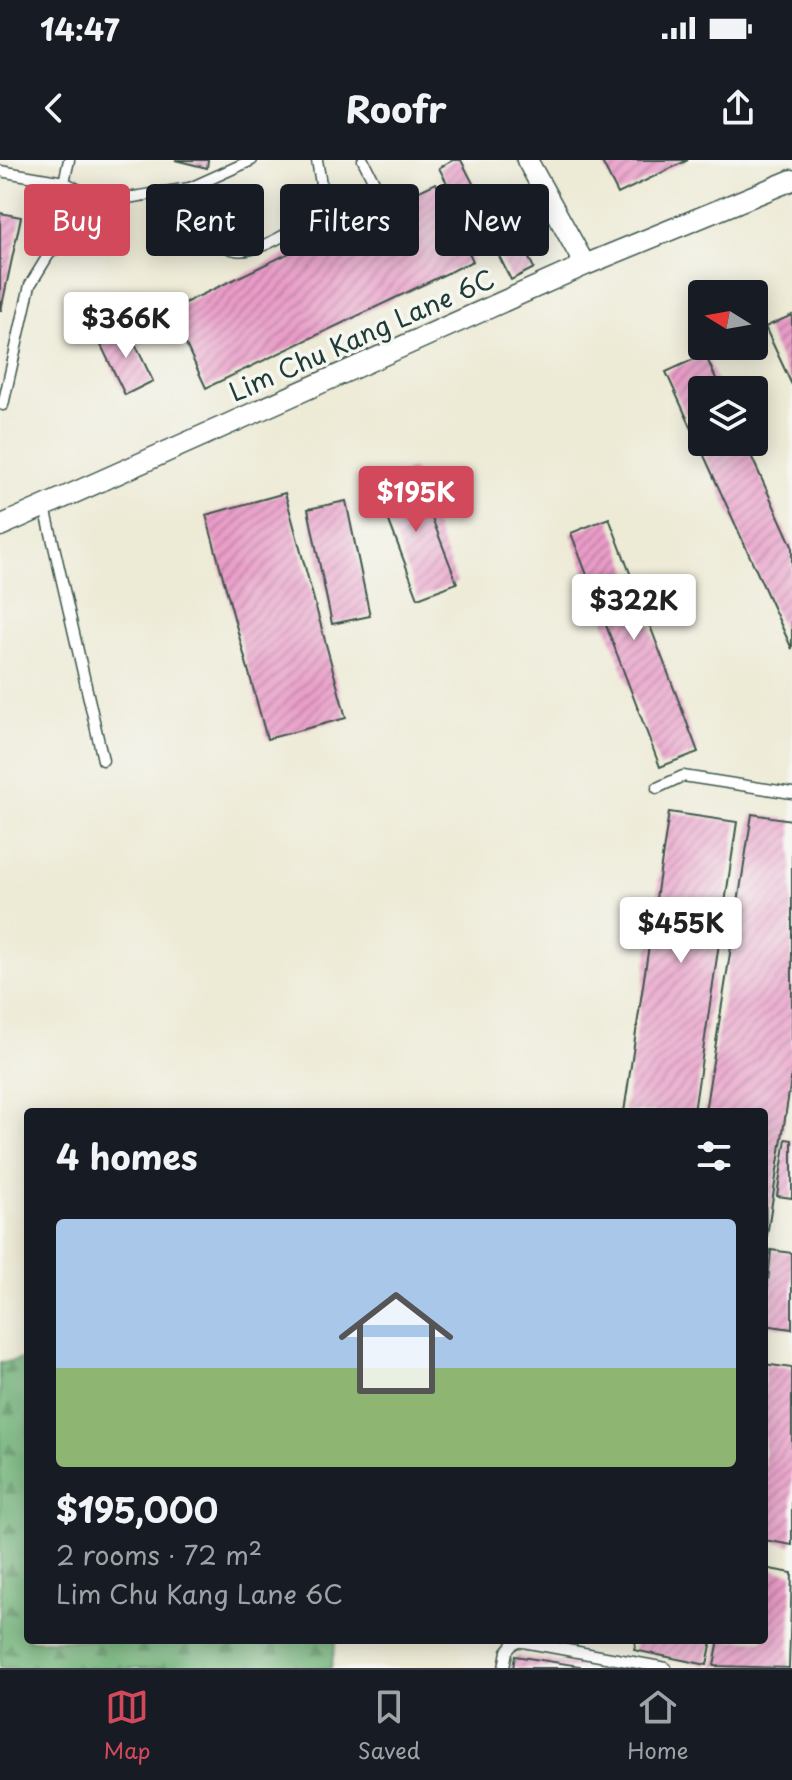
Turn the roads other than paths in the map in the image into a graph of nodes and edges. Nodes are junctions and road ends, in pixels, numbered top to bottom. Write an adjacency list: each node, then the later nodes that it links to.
1 (69, 160): 8 (lane)
2 (252, 160): 10 (lane)
3 (317, 160): 12 (lane)
4 (363, 160): 11 (lane)
5 (527, 160): 14 (street)
6 (0, 171): 8 (lane)
7 (792, 180): 14 (street, Lim Chu Kang Lane 6C)
8 (64, 182): 9 (lane)
9 (68, 184)
10 (199, 184)
11 (375, 184)
12 (264, 243)
13 (48, 256): 15 (lane)
14 (585, 265): 16 (street, Lim Chu Kang Lane 6C)
15 (3, 405)
16 (45, 507): 17 (street, Lim Chu Kang Lane 6C); 18 (lane)
17 (0, 526)
18 (103, 760)
19 (657, 788): 20 (lane)
20 (792, 793)
21 (513, 1644): 23 (lane)
22 (534, 1644): 24 (lane)
23 (504, 1668)
24 (666, 1668)

